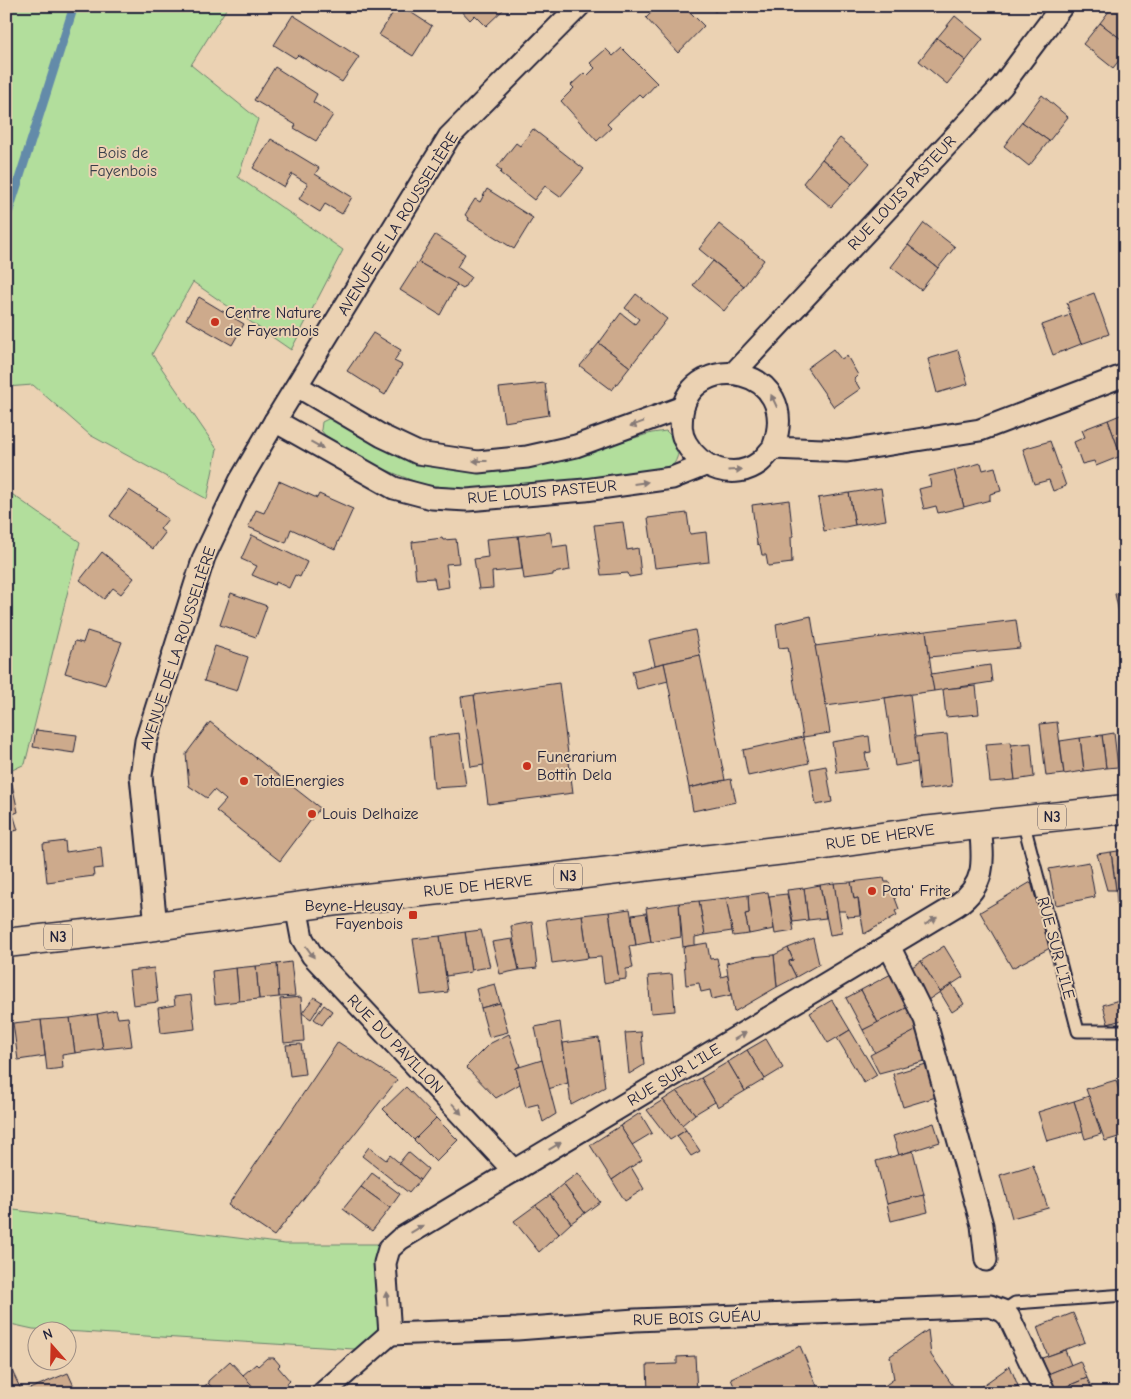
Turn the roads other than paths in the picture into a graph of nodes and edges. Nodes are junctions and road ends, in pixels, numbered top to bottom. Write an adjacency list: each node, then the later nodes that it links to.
1 (579, 6): 5 (street, AVENUE DE LA ROUSSELIÈRE)
2 (1062, 6): 3 (street, RUE LOUIS PASTEUR)
3 (734, 373): 6 (street); 8 (street, one-way to 3)
4 (1125, 375): 8 (street)
5 (297, 386): 6 (street, one-way to 5); 7 (street, AVENUE DE LA ROUSSELIÈRE)
6 (683, 407): 9 (street)
7 (275, 421): 9 (street, RUE LOUIS PASTEUR, one-way to 9); 14 (street, AVENUE DE LA ROUSSELIÈRE)
8 (773, 448): 9 (street, one-way to 8)
9 (705, 465)
10 (1125, 809): 11 (main road, N3)
11 (1022, 820): 12 (main road, N3); 17 (lane, RUE SUR L'ILE)
12 (980, 824): 13 (main road, RUE DE HERVE / N3); 16 (street, RUE SUR L'ILE, one-way to 12)
13 (296, 906): 14 (main road, RUE DE HERVE / N3); 18 (street, RUE DU PAVILLON, one-way to 18)
14 (156, 926): 15 (main road, RUE DE HERVE / N3)
15 (6, 943)
16 (889, 946): 18 (street, RUE SUR L'ILE, one-way to 16); 19 (street)
17 (1125, 1031)
18 (514, 1171): 22 (street, RUE SUR L'ILE, one-way to 18)
19 (986, 1260)
20 (1125, 1295): 21 (lane)
21 (1003, 1311): 22 (street, RUE BOIS GUÉAU); 24 (street)
22 (390, 1334): 23 (street)
23 (323, 1393)
24 (1045, 1393)

